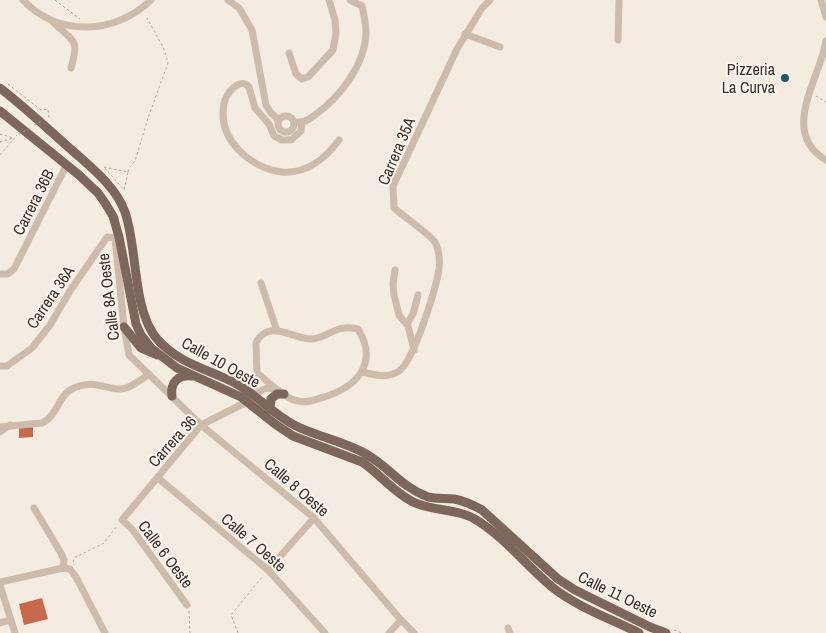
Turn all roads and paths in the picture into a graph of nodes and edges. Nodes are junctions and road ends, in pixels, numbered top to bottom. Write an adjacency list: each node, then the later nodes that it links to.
1 (23, 0): 13 (street)
2 (55, 0): 12 (path)
3 (150, 0): 13 (street)
4 (228, 0): 27 (street)
5 (329, 0): 18 (street)
6 (350, 0): 28 (street)
7 (490, 0): 14 (street, Carrera 35A)
8 (618, 0): 15 (street)
9 (821, 0): 10 (street)
10 (826, 17)
11 (147, 18): 41 (path)
12 (82, 20)
13 (53, 22): 19 (street)
14 (465, 34): 17 (street); 50 (street, Carrera 35A)
15 (618, 40)
16 (826, 41): 22 (street)
17 (500, 47)
18 (289, 53)
19 (71, 68)
20 (9, 84): 30 (path, bridge)
21 (0, 88): 23 (main road); 32 (main road, Calle 10 Oeste)
22 (809, 92): 24 (path); 39 (street)
23 (0, 101)
24 (826, 102)
25 (0, 111): 26 (main road, Calle 10 Oeste)
26 (12, 120): 32 (main road); 40 (main road, Calle 10 Oeste)
27 (279, 120): 29 (street); 29 (street)
28 (302, 122): 29 (street); 36 (street)
29 (294, 123)
30 (34, 126)
31 (30, 128): 34 (path, bridge)
32 (49, 129): 59 (main road, Calle 10 Oeste)
33 (0, 134): 35 (path)
34 (18, 134)
35 (14, 137): 37 (path); 38 (path)
36 (339, 140)
37 (0, 142)
38 (0, 155)
39 (826, 160)
40 (66, 166): 44 (street, Carrera 36B); 51 (main road, Calle 10 Oeste)
41 (128, 172): 41 (path)
42 (115, 238): 48 (street, Calle 8A Oeste); 52 (street, Carrera 36A)
43 (395, 270): 47 (street)
44 (2, 274)
45 (261, 283): 49 (street)
46 (418, 295): 47 (street)
47 (407, 324): 50 (street)
48 (124, 327): 51 (main road); 55 (street, Calle 8A Oeste)
49 (277, 331): 53 (street); 54 (street)
50 (414, 350): 53 (street, Carrera 35A)
51 (162, 357): 56 (main road, Calle 10 Oeste)
52 (0, 366)
53 (362, 372): 57 (street)
54 (258, 373): 57 (street); 59 (street)
55 (149, 374): 58 (street, Calle 8 Oeste); 61 (street)
56 (192, 376): 58 (main road); 59 (main road, Calle 10 Oeste)
57 (284, 394): 59 (street, Carrera 36); 60 (main road)
58 (172, 396): 62 (street, Calle 8 Oeste)
59 (250, 398): 60 (main road, Calle 10 Oeste); 62 (street, Carrera 36); 73 (main road, Calle 10 Oeste)
60 (270, 409): 71 (main road, Calle 10 Oeste)
61 (10, 425): 63 (street); 64 (street)
62 (201, 425): 65 (street, Carrera 36); 67 (street, Calle 8 Oeste)
63 (0, 427)
64 (0, 432)
65 (158, 478): 68 (street, Carrera 36); 70 (street, Calle 7 Oeste)
66 (34, 508): 69 (street)
67 (314, 518): 70 (street); 76 (street, Calle 8 Oeste)
68 (122, 520): 69 (path); 74 (street, Calle 6 Oeste)
69 (67, 569): 72 (street); 79 (street)
70 (268, 570): 81 (path); 82 (street, Calle 7 Oeste)
71 (558, 579): 86 (main road, Calle 11 Oeste)
72 (0, 583): 75 (street)
73 (552, 587): 85 (main road, Calle 11 Oeste)
74 (186, 605): 80 (path)
75 (10, 620): 77 (street); 78 (street)
76 (401, 620): 83 (street); 84 (street, Calle 8 Oeste)
77 (0, 624)
78 (15, 633)
79 (105, 633)
80 (190, 633)
81 (238, 633)
82 (325, 633)
83 (389, 633)
84 (414, 633)
85 (640, 633)
86 (666, 633)

